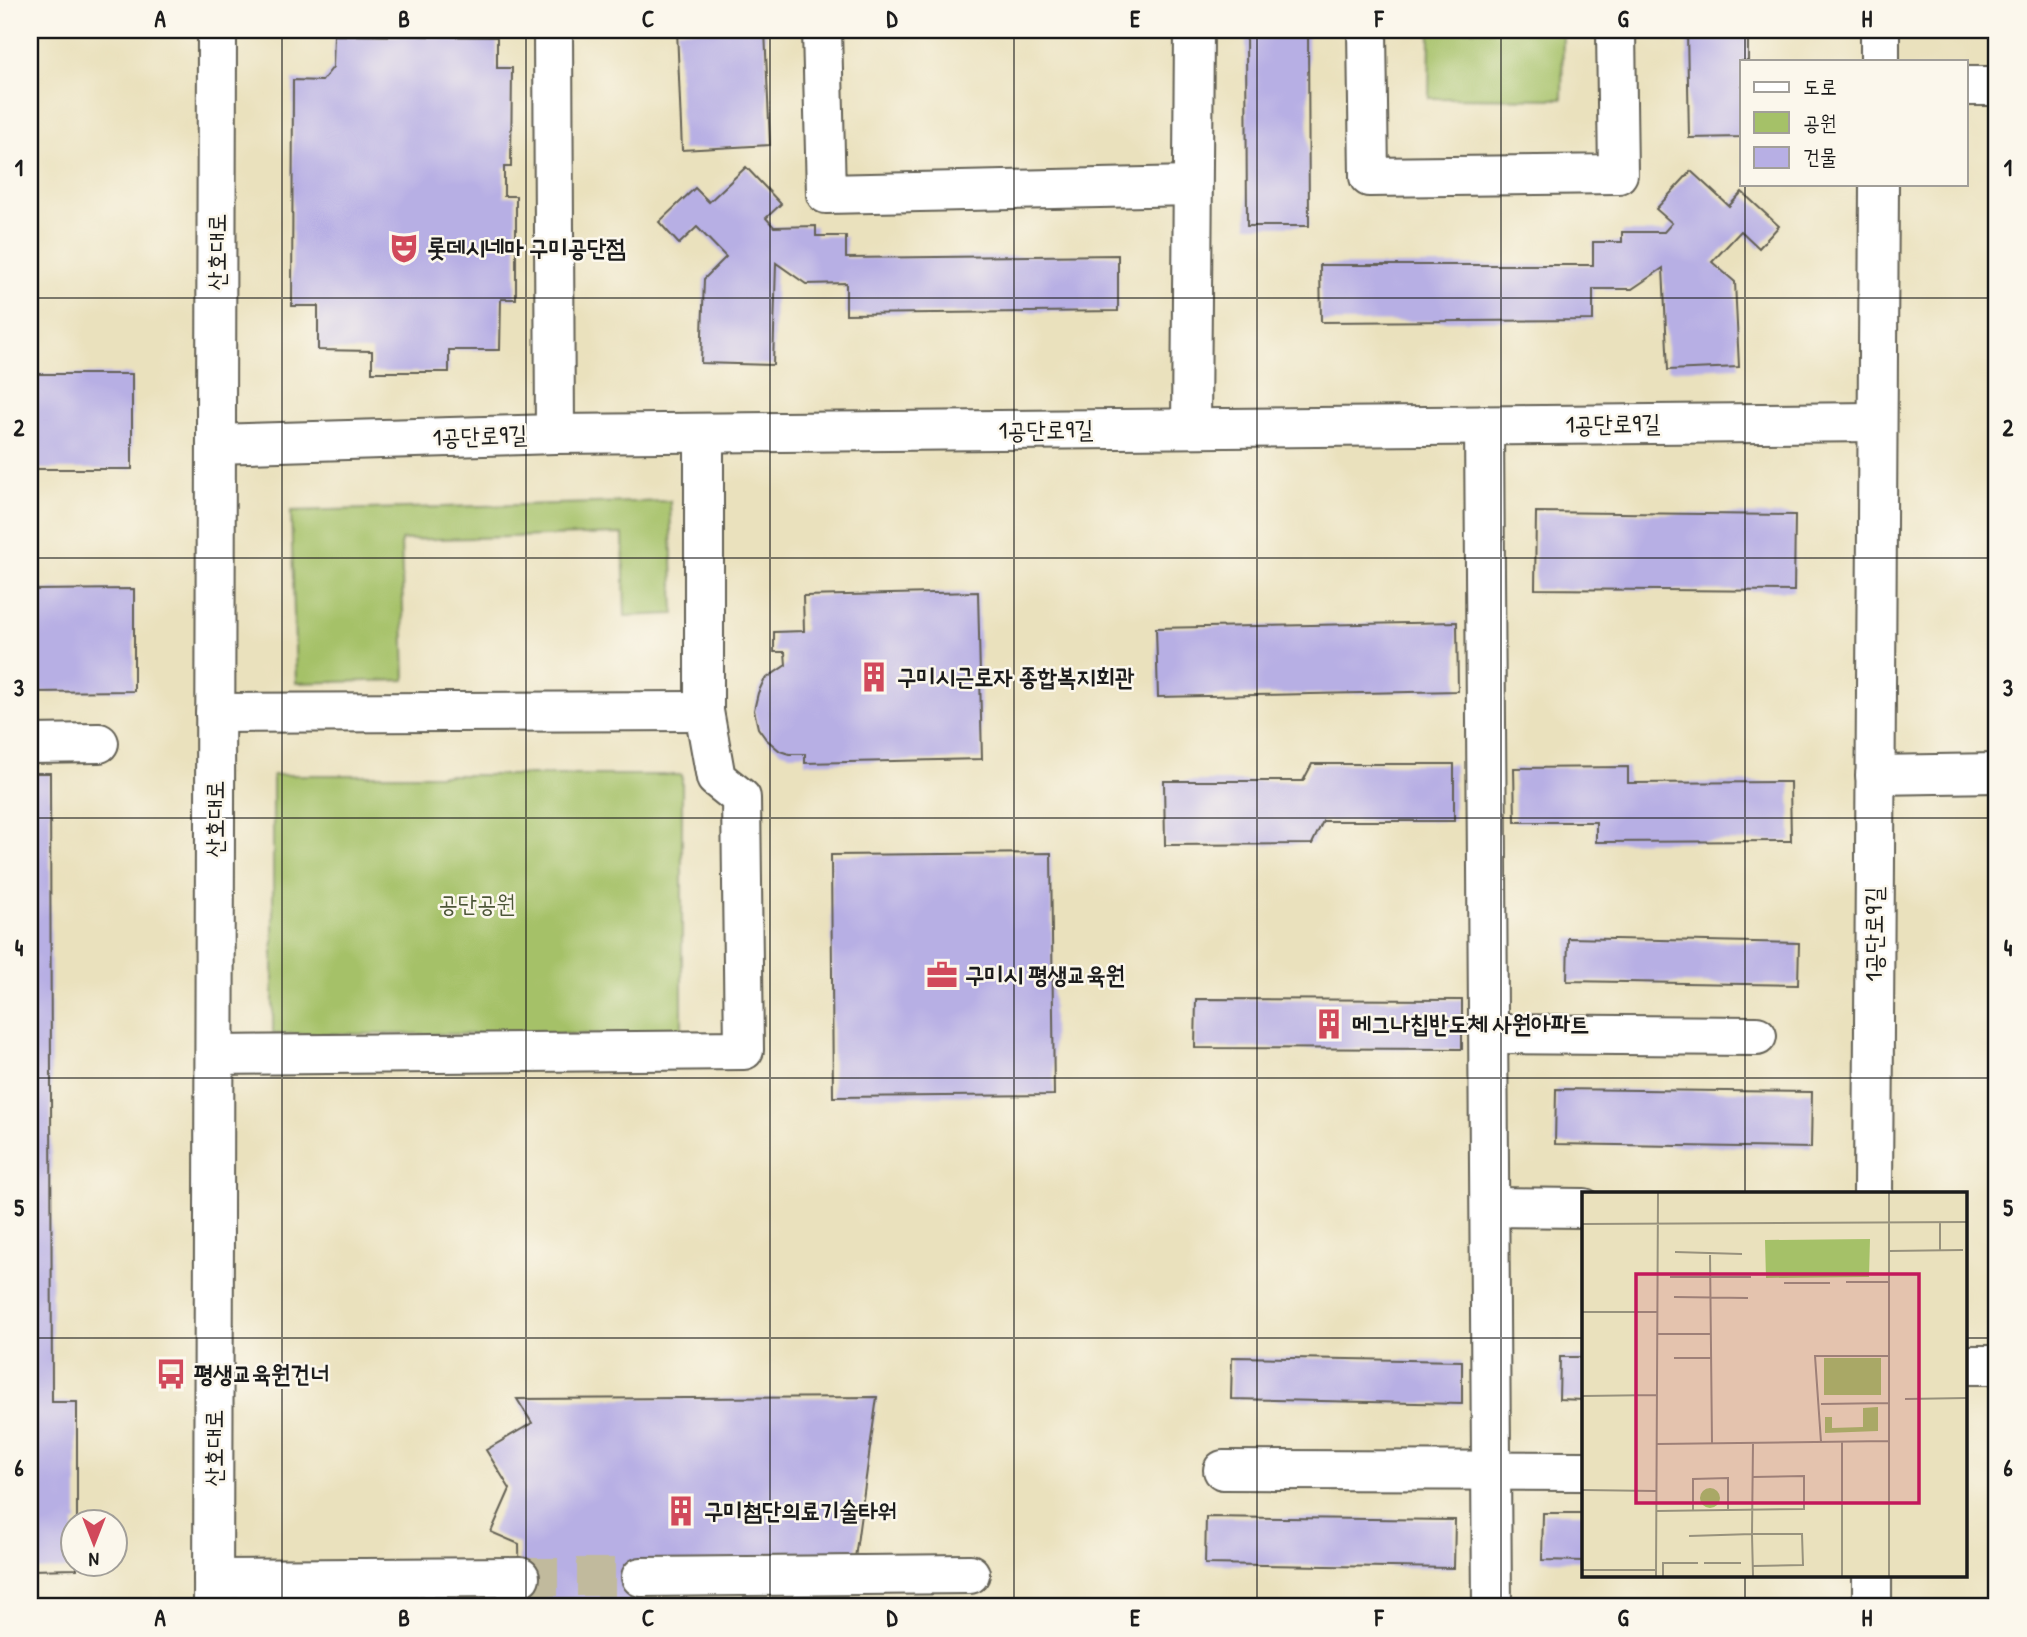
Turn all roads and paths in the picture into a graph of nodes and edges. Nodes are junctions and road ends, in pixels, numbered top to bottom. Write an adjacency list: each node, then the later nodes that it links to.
1 (217, 30): 18 (street, 산호대로)
2 (553, 30): 17 (street)
3 (822, 30): 11 (street)
4 (1194, 30): 11 (street)
5 (1367, 30): 6 (street)
6 (1616, 30)
7 (1880, 30): 8 (street)
8 (1880, 60)
9 (1968, 86): 10 (street)
10 (1997, 86)
11 (1192, 186): 15 (street)
12 (1878, 186): 13 (street, 1공단로9길)
13 (1877, 422): 14 (street, 1공단로9길); 24 (street, 1공단로9길)
14 (1484, 425): 15 (street, 1공단로9길); 25 (street)
15 (1191, 428): 16 (street, 1공단로9길)
16 (704, 433): 17 (street, 1공단로9길); 19 (street)
17 (555, 434): 18 (street, 1공단로9길)
18 (216, 444): 20 (street, 산호대로)
19 (704, 711): 20 (street); 27 (street)
20 (215, 713): 27 (street, 산호대로)
21 (99, 743): 22 (street)
22 (30, 744)
23 (1997, 773): 24 (street)
24 (1875, 775): 28 (street, 1공단로9길)
25 (1489, 1034): 26 (street); 29 (street)
26 (1757, 1036)
27 (215, 1055): 40 (street, 산호대로)
28 (1873, 1192)
29 (1490, 1207): 30 (street); 34 (street)
30 (1582, 1208)
31 (1968, 1365): 32 (street)
32 (1997, 1365)
33 (1223, 1470): 34 (street)
34 (1492, 1471): 35 (street); 41 (street)
35 (1582, 1471)
36 (970, 1574): 38 (street)
37 (520, 1577): 40 (street)
38 (641, 1577)
39 (1872, 1578): 42 (street)
40 (214, 1593)
41 (1493, 1607)
42 (1872, 1607)

